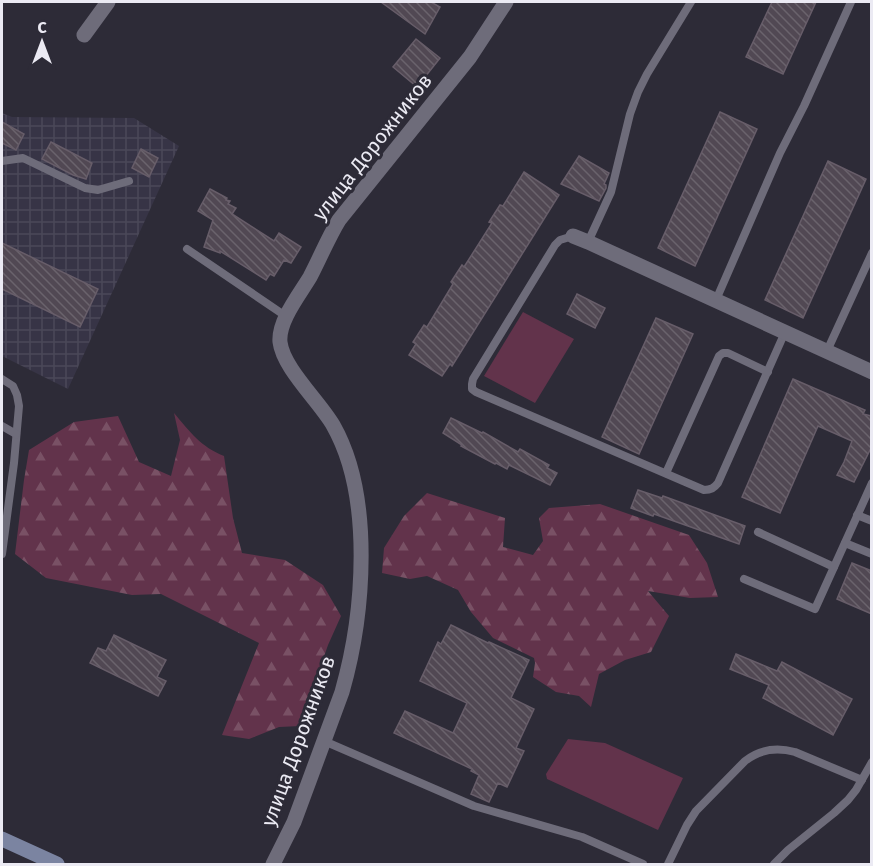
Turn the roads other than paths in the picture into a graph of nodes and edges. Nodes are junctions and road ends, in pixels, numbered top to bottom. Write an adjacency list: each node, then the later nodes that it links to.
1 (108, 2): 5 (street)
2 (506, 2): 12 (street, улица Дорожников)
3 (692, 2): 8 (lane)
4 (851, 2): 11 (lane)
5 (84, 36)
6 (2, 162): 7 (lane)
7 (129, 181)
8 (580, 239): 11 (street); 20 (lane)
9 (187, 249): 12 (lane)
10 (872, 253): 14 (lane)
11 (716, 300): 13 (street)
12 (287, 317): 30 (street, улица Дорожников)
13 (784, 332): 14 (street); 15 (lane)
14 (827, 351): 16 (street)
15 (768, 372): 20 (lane); 20 (lane)
16 (872, 372)
17 (2, 379): 19 (lane)
18 (2, 426): 19 (lane)
19 (16, 434): 26 (lane)
20 (666, 473)
21 (872, 483): 22 (lane)
22 (857, 515): 23 (lane); 25 (lane)
23 (872, 521)
24 (758, 532): 28 (lane)
25 (845, 543): 27 (lane); 28 (lane)
26 (2, 554)
27 (872, 554)
28 (834, 567): 29 (lane)
29 (744, 579)
30 (324, 741): 35 (street, улица Дорожников); 36 (lane)
31 (872, 762): 32 (lane)
32 (862, 780): 37 (lane); 38 (lane)
33 (2, 839): 34 (main road)
34 (57, 864)
35 (273, 864)
36 (643, 864)
37 (668, 864)
38 (774, 864)

